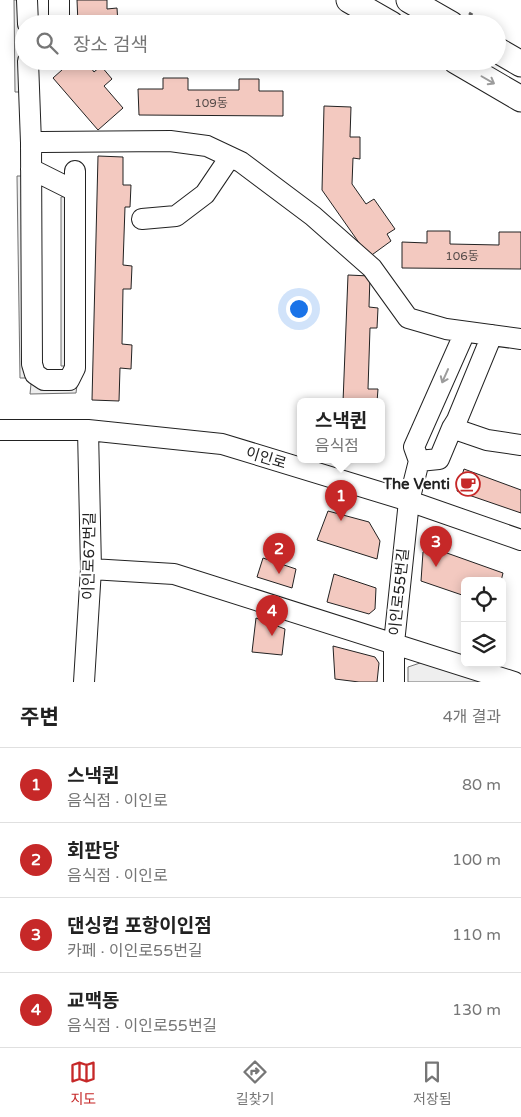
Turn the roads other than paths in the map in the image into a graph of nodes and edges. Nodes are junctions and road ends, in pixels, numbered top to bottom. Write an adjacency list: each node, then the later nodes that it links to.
1 (28, 0): 5 (street)
2 (59, 0): 6 (street)
3 (349, 0): 7 (main road)
4 (409, 0): 8 (main road)
5 (28, 15)
6 (59, 15)
7 (375, 15)
8 (435, 15)
9 (506, 55): 10 (main road)
10 (521, 64)
11 (28, 70): 14 (street)
12 (471, 70): 13 (main road, one-way to 13)
13 (521, 99)
14 (31, 143): 15 (street); 16 (street)
15 (230, 157): 17 (street); 18 (street)
16 (31, 169): 16 (street)
17 (142, 218)
18 (465, 332): 19 (street); 26 (street, 이인로55번길, one-way to 26)
19 (492, 335): 20 (street); 21 (street)
20 (521, 339)
21 (454, 424): 24 (street); 25 (street); 26 (street)
22 (0, 430): 23 (street, 이인로)
23 (88, 430): 27 (street, 이인로); 29 (street, 이인로67번길)
24 (521, 436)
25 (521, 445)
26 (419, 461): 27 (street, 이인로55번길)
27 (409, 502): 28 (street, 이인로); 30 (street, 이인로55번길)
28 (521, 540)
29 (91, 569): 30 (street); 31 (street, 이인로67번길)
30 (394, 643): 32 (street, 이인로55번길); 33 (street)
31 (84, 682)
32 (394, 682)
33 (514, 682)

